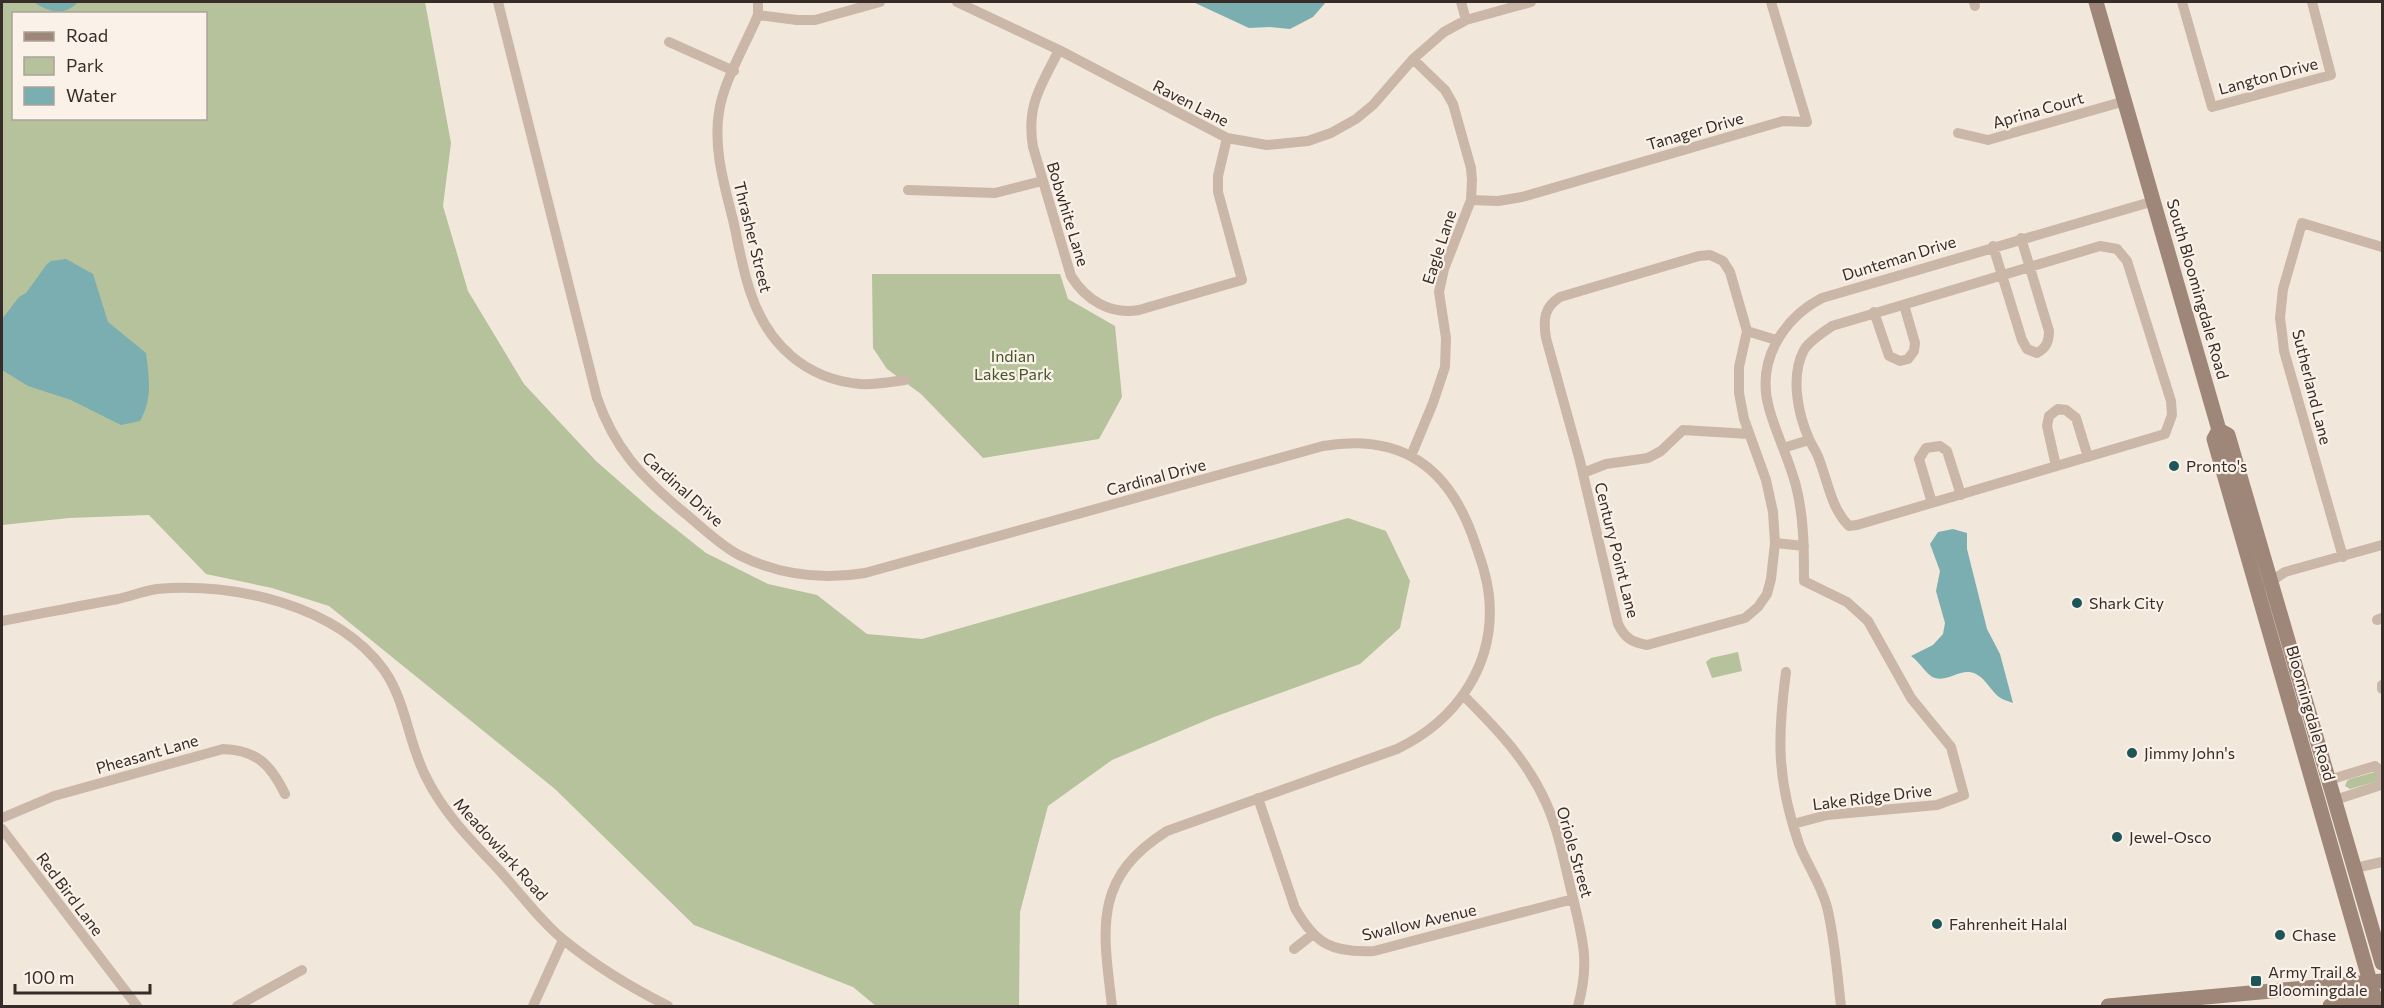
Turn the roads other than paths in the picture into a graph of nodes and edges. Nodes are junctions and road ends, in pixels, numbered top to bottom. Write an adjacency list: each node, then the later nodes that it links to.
1 (498, 2): 38 (street, Cardinal Drive)
2 (758, 2): 11 (street, Thrasher Street)
3 (880, 2): 11 (street)
4 (957, 2): 14 (street, Raven Lane)
5 (1461, 2): 12 (street)
6 (1531, 2): 12 (street, Raven Lane)
7 (1771, 2): 22 (street, Tanager Drive)
8 (2096, 2): 17 (main road, South Bloomingdale Road)
9 (2182, 2): 10 (street, Langton Drive)
10 (2312, 2)
11 (758, 15): 16 (street, Thrasher Street)
12 (1466, 20): 15 (street, Raven Lane)
13 (669, 42): 16 (street)
14 (1059, 50): 19 (street, Raven Lane); 20 (street, Bobwhite Lane)
15 (1413, 59): 19 (street, Raven Lane); 22 (street, Eagle Lane)
16 (734, 71): 33 (street, Thrasher Street)
17 (2125, 101): 18 (street, Aprina Court); 23 (main road, South Bloomingdale Road)
18 (1958, 133)
19 (1227, 138): 20 (street, Bobwhite Lane)
20 (1042, 181): 21 (street)
21 (908, 190)
22 (1471, 200): 38 (street, Eagle Lane)
23 (2154, 201): 24 (street, Dunteman Drive); 34 (main road, South Bloomingdale Road)
24 (2020, 238): 25 (street, Dunteman Drive); 27 (street)
25 (1993, 246): 28 (street); 32 (street, Dunteman Drive)
26 (2382, 247): 47 (street, Sutherland Lane)
27 (2029, 267): 28 (street); 28 (street); 39 (street)
28 (2001, 274): 29 (street)
29 (1904, 305): 30 (street); 30 (street)
30 (1874, 312): 36 (street)
31 (1747, 331): 32 (street); 35 (street, Century Point Lane); 41 (street, Century Point Lane)
32 (1776, 340): 37 (street, Dunteman Drive)
33 (905, 380)
34 (2219, 429): 49 (main road, South Bloomingdale Road); 50 (main road, Bloomingdale Road)
35 (1749, 434): 41 (street); 44 (street, Century Point Lane)
36 (1809, 440): 37 (street); 43 (street)
37 (1783, 448): 46 (street, Dunteman Drive)
38 (1411, 456): 53 (street, Cardinal Drive)
39 (2088, 457): 40 (street); 40 (street)
40 (2056, 466): 42 (street)
41 (1583, 473): 44 (street, Century Point Lane)
42 (1960, 495): 43 (street); 43 (street)
43 (1932, 503)
44 (1775, 543): 46 (street)
45 (2382, 545): 47 (street)
46 (1804, 546): 48 (street, Dunteman Drive)
47 (2343, 557): 49 (street)
48 (1804, 581): 61 (street, Lake Ridge Drive)
49 (2271, 581): 50 (street); 55 (main road, Bloomingdale Road)
50 (2257, 591): 71 (main road, Bloomingdale Road)
51 (2, 621): 67 (street, Meadowlark Road)
52 (1786, 672): 61 (street)
53 (1464, 696): 58 (street, Cardinal Drive); 65 (street, Oriole Street)
54 (2382, 772): 55 (street)
55 (2329, 780): 59 (main road, Bloomingdale Road)
56 (2382, 780): 59 (street)
57 (285, 794): 60 (street, Pheasant Lane)
58 (1258, 798): 66 (street, Swallow Avenue); 77 (street, Cardinal Drive)
59 (2335, 800): 64 (main road, Bloomingdale Road)
60 (2, 818)
61 (1793, 824): 79 (street)
62 (2, 829): 73 (street, Red Bird Lane)
63 (2382, 862): 64 (street)
64 (2355, 868): 69 (main road, Bloomingdale Road)
65 (1573, 899): 66 (street, Swallow Avenue); 78 (street, Oriole Street)
66 (1313, 934): 68 (street)
67 (563, 940): 75 (street); 76 (street, Meadowlark Road)
68 (1294, 949)
69 (2382, 963)
70 (303, 970): 74 (street)
71 (2376, 981): 72 (main road, Bloomingdale Road); 80 (main road)
72 (2378, 1003): 81 (main road)
73 (137, 1006)
74 (237, 1006)
75 (533, 1006)
76 (668, 1006)
77 (1113, 1006)
78 (1578, 1006)
79 (1841, 1006)
80 (2108, 1006)
81 (2330, 1006)

